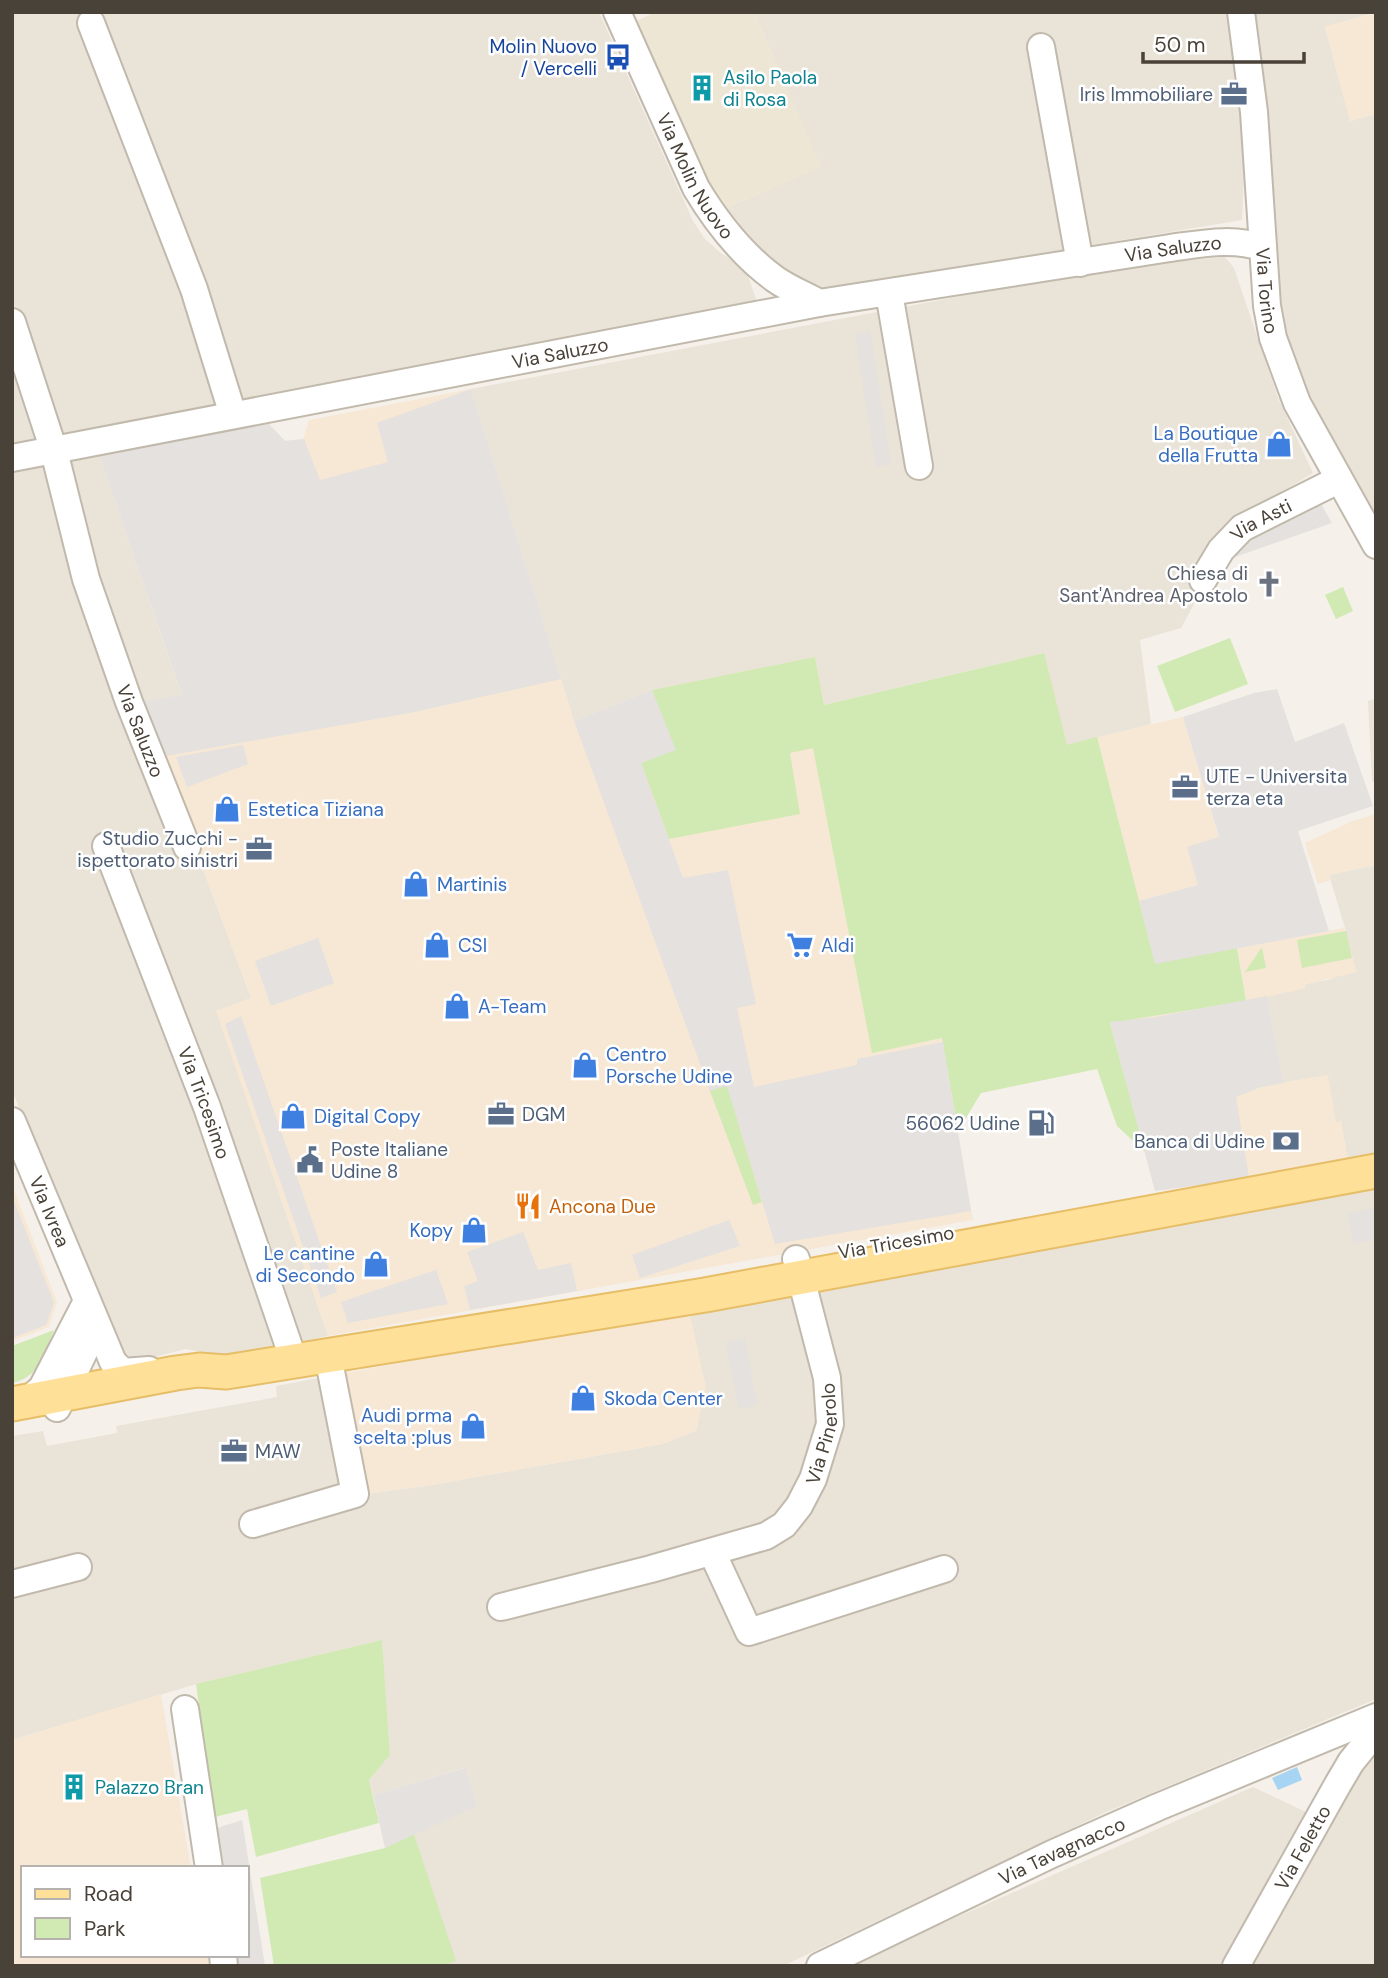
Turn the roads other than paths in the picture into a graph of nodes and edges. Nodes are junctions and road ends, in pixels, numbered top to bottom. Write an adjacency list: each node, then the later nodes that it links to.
1 (617, 12): 8 (street, Via Molin Nuovo)
2 (1241, 12): 5 (street, Via Torino)
3 (91, 23): 10 (street)
4 (1041, 47): 6 (street)
5 (1263, 248): 6 (street, Via Saluzzo); 14 (street, Via Torino)
6 (1080, 263): 7 (street, Via Saluzzo)
7 (889, 293): 8 (street, Via Saluzzo); 13 (street)
8 (819, 303): 10 (street, Via Saluzzo)
9 (12, 322): 11 (street)
10 (233, 415): 11 (street, Via Saluzzo)
11 (54, 451): 12 (street, Via Saluzzo); 18 (street, Via Saluzzo)
12 (12, 458)
13 (919, 466)
14 (1338, 480): 15 (street, Via Torino); 16 (street, Via Asti)
15 (1376, 545)
16 (1203, 580)
17 (106, 846): 24 (street, Via Tricesimo)
18 (187, 847)
19 (12, 1121): 22 (street, Via Ivrea)
20 (1376, 1171): 21 (main road, Via Tricesimo)
21 (799, 1268): 23 (main road, Via Tricesimo); 29 (street, Via Pinerolo)
22 (91, 1315): 25 (street, Via Ivrea); 26 (street); 27 (street)
23 (328, 1356): 24 (main road, Via Tricesimo); 28 (street)
24 (294, 1361): 25 (main road, Via Tricesimo)
25 (213, 1371): 26 (main road, Via Tricesimo); 27 (main road, Via Tricesimo)
26 (65, 1394): 27 (main road, Via Tricesimo)
27 (16, 1413)
28 (253, 1524)
29 (712, 1552): 31 (street); 33 (street, Via Pinerolo)
30 (78, 1567): 32 (street)
31 (944, 1569)
32 (12, 1584)
33 (501, 1606)
34 (185, 1709): 39 (street)
35 (1376, 1717): 37 (street, Via Tavagnacco)
36 (1376, 1731): 38 (street, Via Feletto)
37 (1308, 1745): 38 (street); 40 (street, Via Tavagnacco)
38 (1338, 1784): 41 (street, Via Feletto)
39 (209, 1866)
40 (820, 1966)
41 (1236, 1966)

